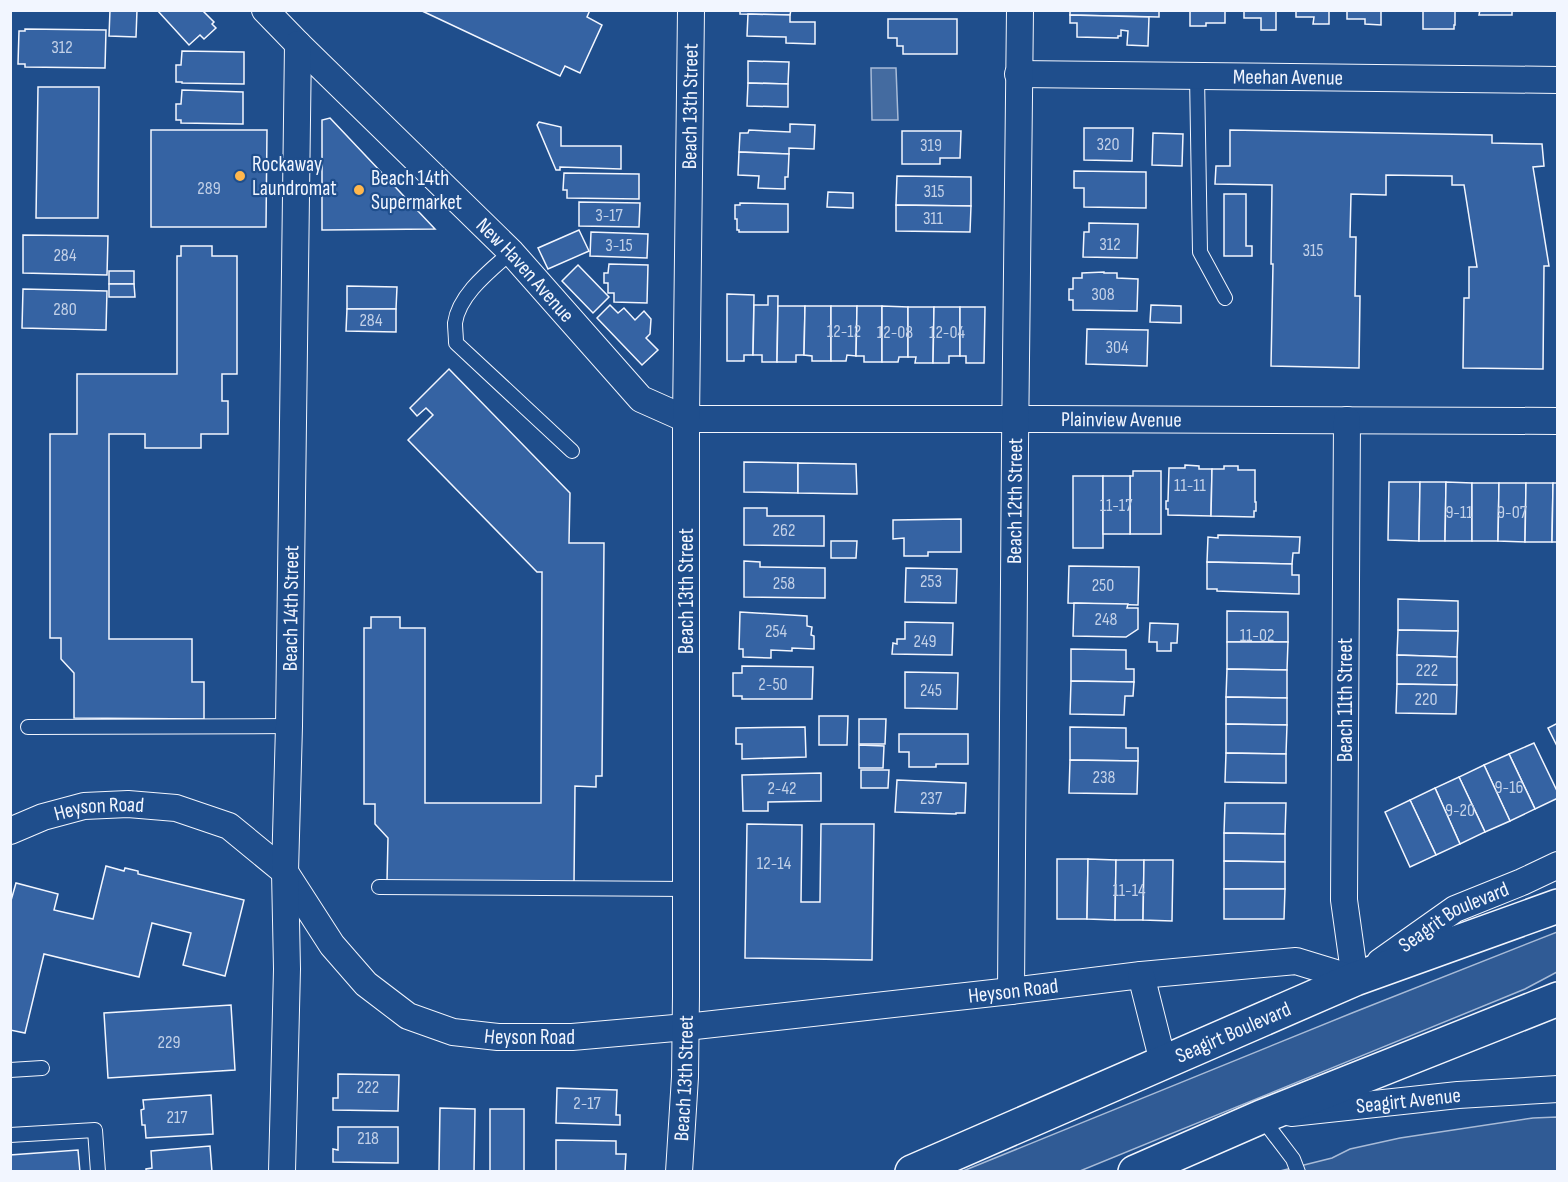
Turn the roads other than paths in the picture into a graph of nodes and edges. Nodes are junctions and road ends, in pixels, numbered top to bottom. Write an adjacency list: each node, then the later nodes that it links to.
1 (265, 10): 4 (street, New Haven Avenue)
2 (691, 10): 10 (street, Beach 13th Street)
3 (1020, 10): 5 (street, Beach 12th Street)
4 (297, 44): 8 (street, New Haven Avenue); 15 (street, Beach 14th Street)
5 (1018, 74): 6 (street, Meehan Avenue); 11 (street, Beach 12th Street)
6 (1197, 76): 7 (street, Meehan Avenue); 9 (lane)
7 (1557, 80)
8 (511, 252): 10 (street, New Haven Avenue); 14 (lane)
9 (1225, 298)
10 (686, 419): 11 (street, Plainview Avenue); 21 (street, Beach 13th Street)
11 (1015, 419): 12 (street, Plainview Avenue); 25 (street, Beach 12th Street)
12 (1347, 420): 13 (street, Plainview Avenue); 24 (street, Beach 11th Street)
13 (1557, 421)
14 (572, 451)
15 (289, 726): 16 (lane); 19 (street, Beach 14th Street)
16 (28, 727)
17 (10, 831): 19 (street, Heyson Road)
18 (1557, 865): 24 (street, Seagrit Boulevard)
19 (285, 872): 27 (street, Heyson Road); 35 (street, Beach 14th Street)
20 (379, 887): 21 (lane)
21 (686, 889): 27 (street, Beach 13th Street)
22 (1557, 906): 24 (main road, Seagirt Boulevard)
23 (1141, 975): 24 (street, Heyson Road); 25 (street, Heyson Road); 28 (street)
24 (1355, 979): 28 (main road, Seagirt Boulevard)
25 (1011, 991): 27 (street, Heyson Road)
26 (1557, 999): 32 (main road)
27 (686, 1027): 36 (street, Beach 13th Street)
28 (1163, 1062): 37 (main road, Seagirt Boulevard)
29 (42, 1068): 30 (lane)
30 (10, 1070)
31 (1557, 1089): 32 (street, Seagirt Avenue)
32 (1261, 1117): 38 (main road); 39 (lane)
33 (10, 1135): 34 (lane)
34 (98, 1172)
35 (282, 1172)
36 (679, 1172)
37 (912, 1172)
38 (1135, 1172)
39 (1298, 1172)

